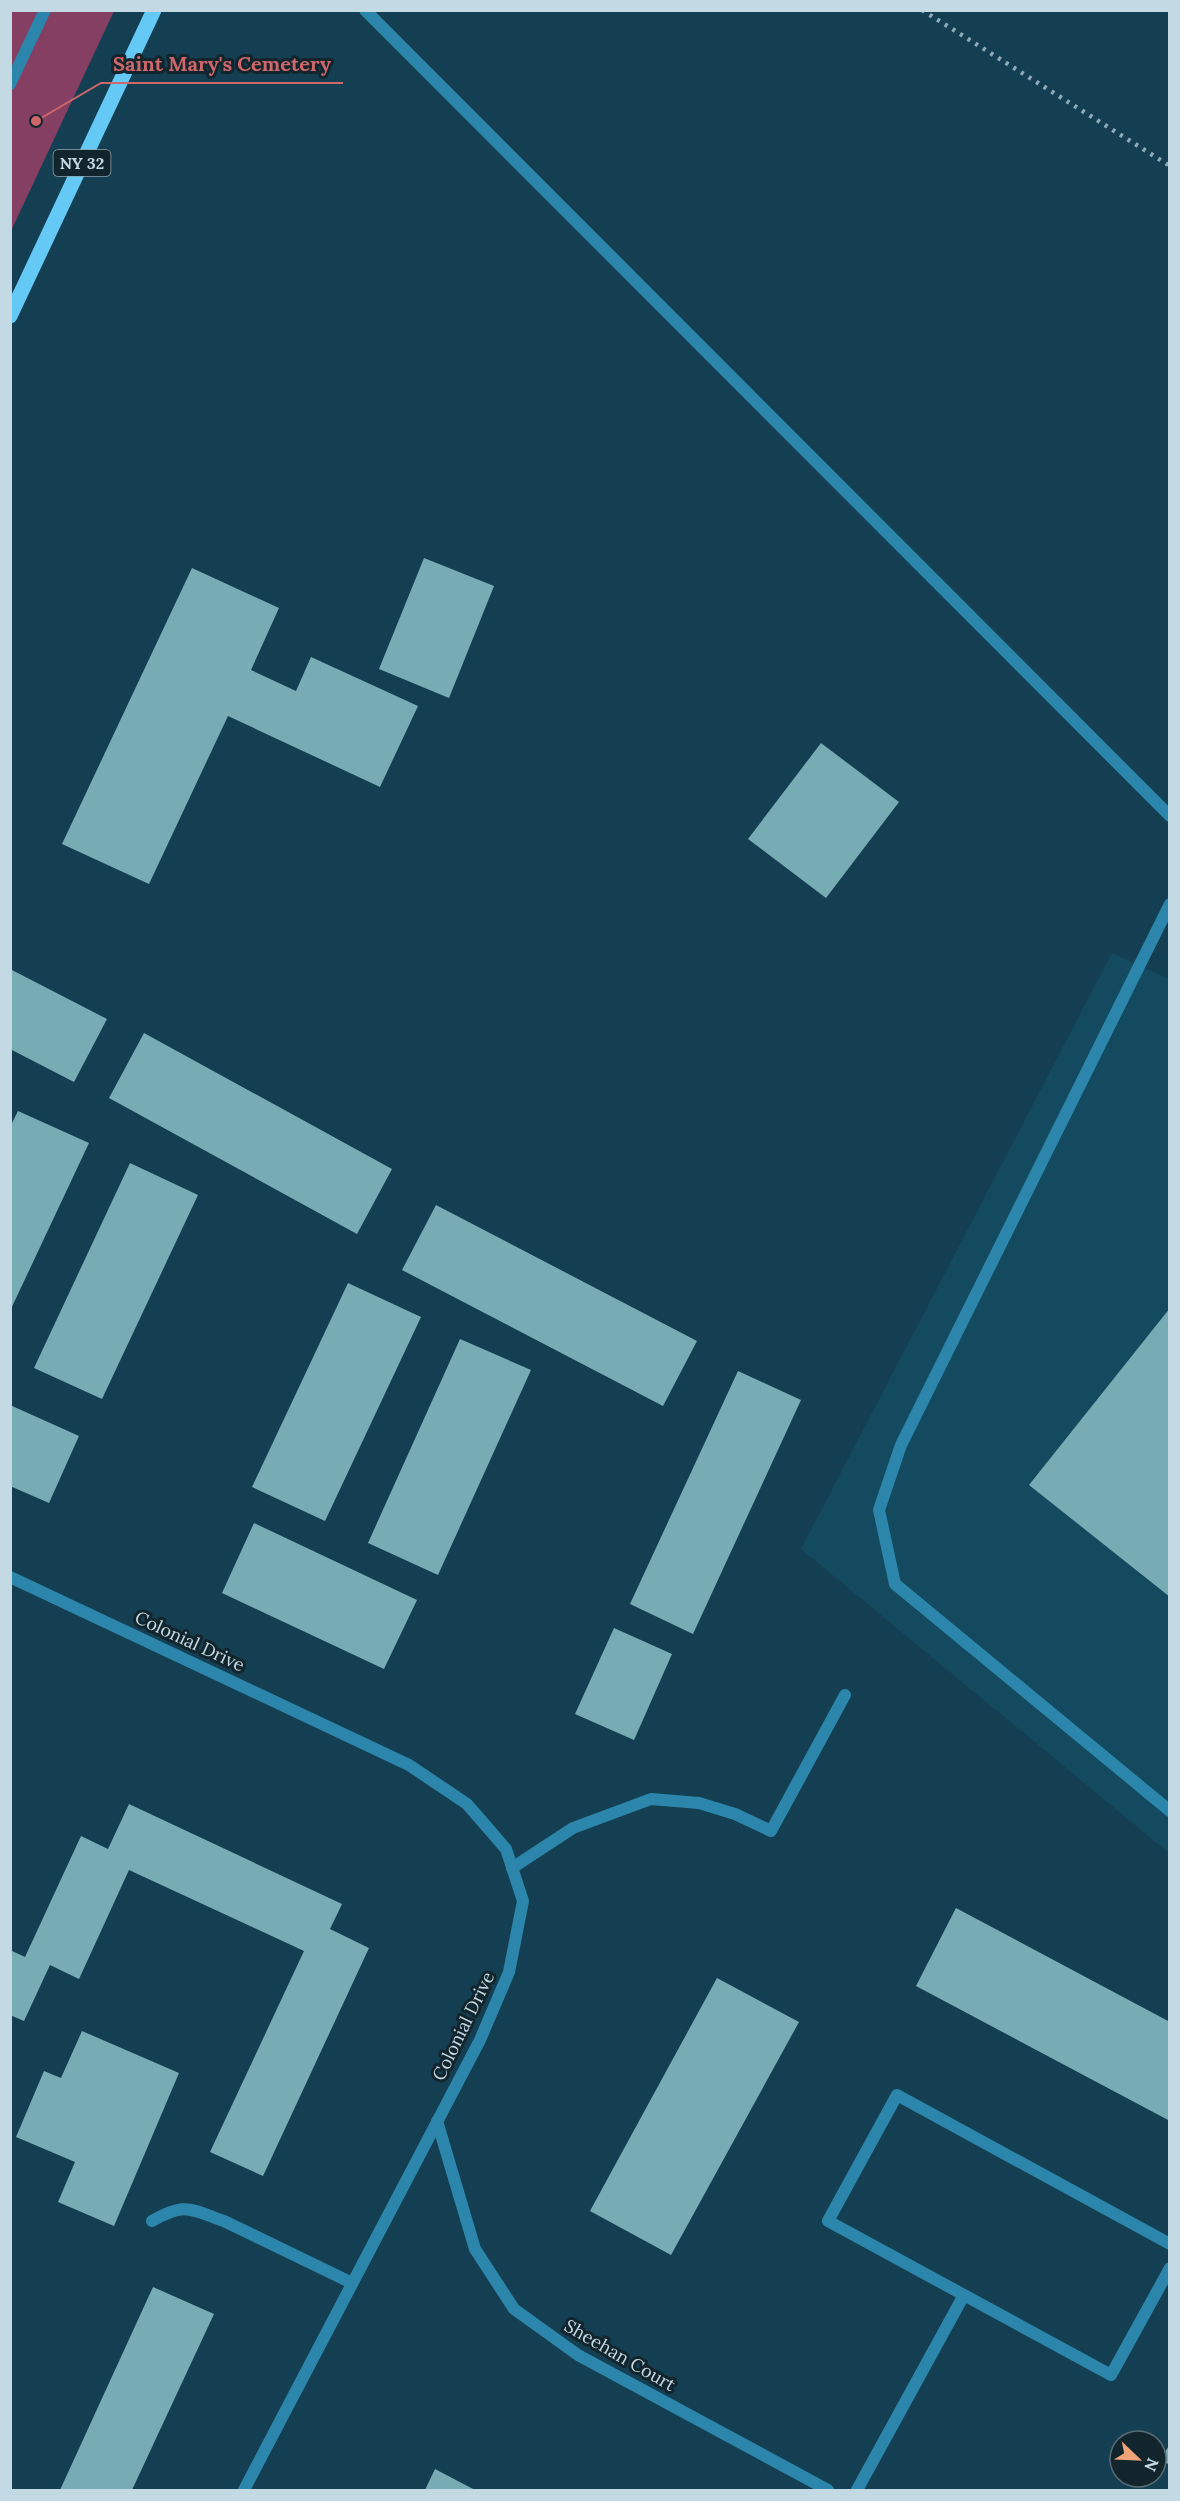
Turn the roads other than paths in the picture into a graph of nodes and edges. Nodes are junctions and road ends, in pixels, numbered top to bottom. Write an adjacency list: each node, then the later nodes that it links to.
1 (45, 10): 4 (street)
2 (154, 10): 5 (main road, NY 32)
3 (365, 10): 6 (street)
4 (10, 84)
5 (10, 316)
6 (1170, 816)
7 (1170, 904): 10 (street)
8 (10, 1576): 11 (street, Colonial Drive)
9 (845, 1695): 11 (street)
10 (1170, 1811)
11 (512, 1868): 12 (street, Colonial Drive)
12 (437, 2121): 16 (street, Colonial Drive); 19 (street, Sheehan Court)
13 (152, 2221): 16 (street)
14 (1170, 2244): 17 (street)
15 (1170, 2268): 17 (street)
16 (352, 2283): 18 (street, Colonial Drive)
17 (964, 2295): 20 (street)
18 (244, 2490)
19 (828, 2490)
20 (857, 2490)

